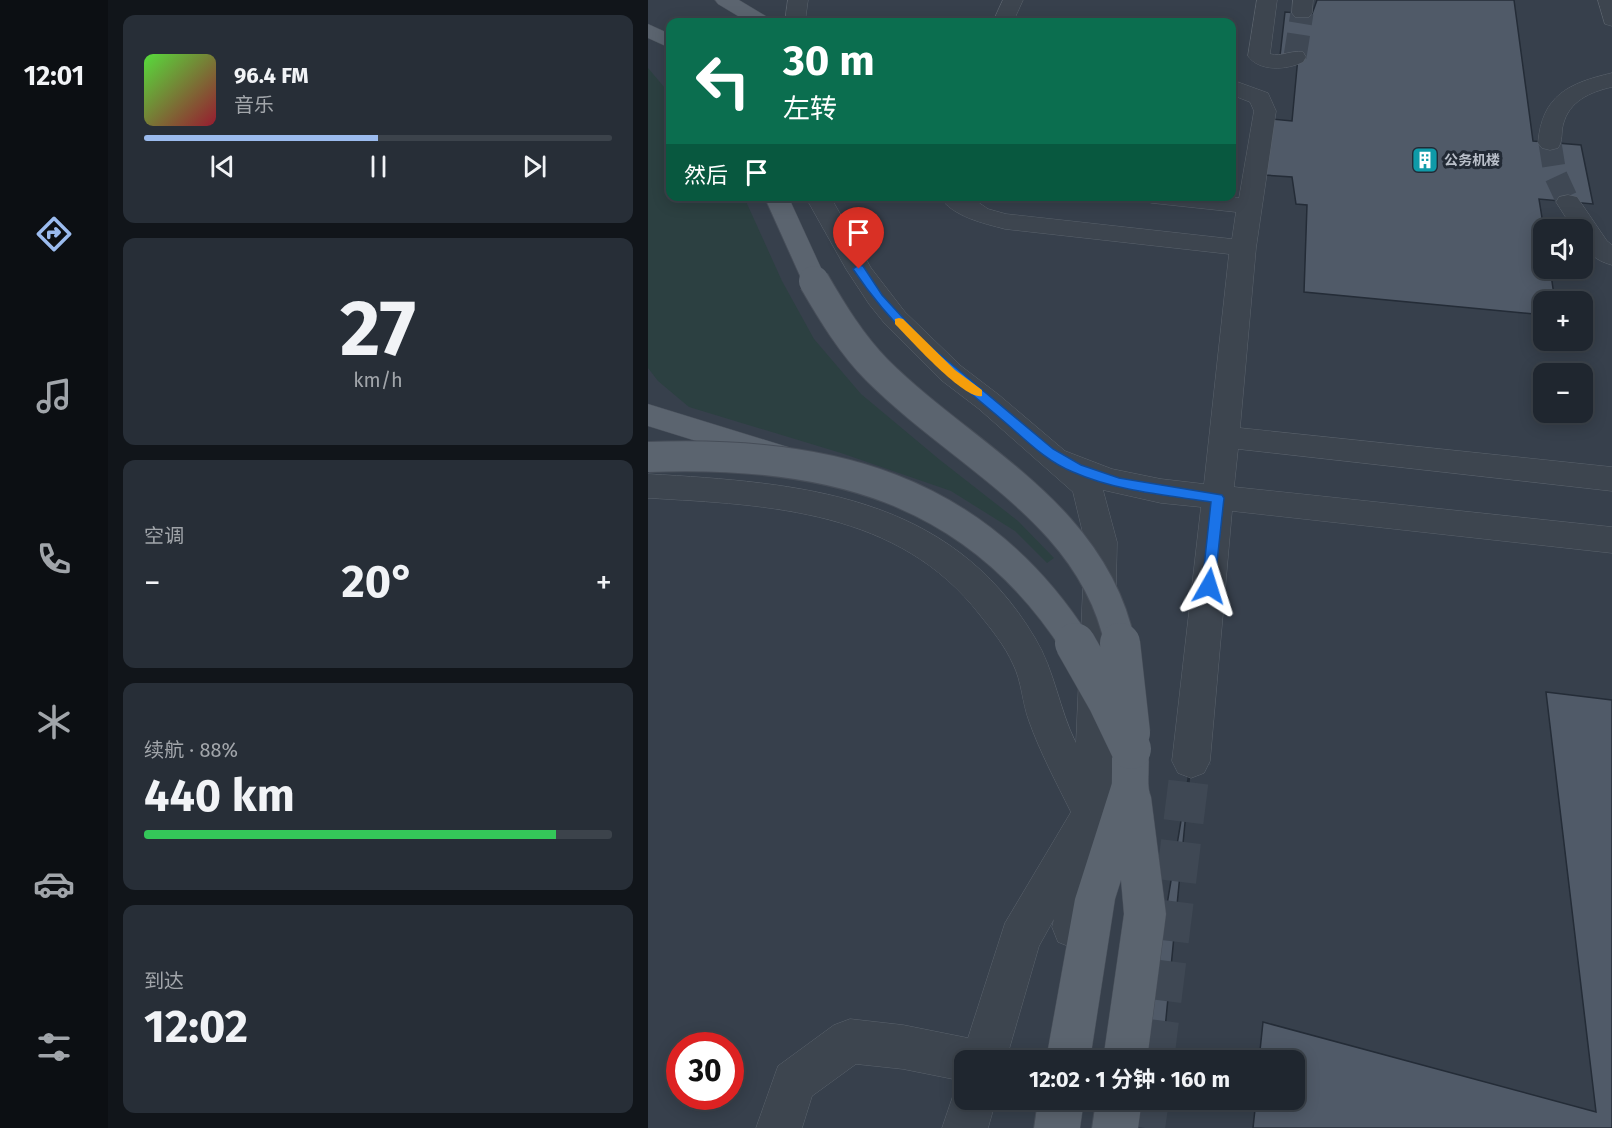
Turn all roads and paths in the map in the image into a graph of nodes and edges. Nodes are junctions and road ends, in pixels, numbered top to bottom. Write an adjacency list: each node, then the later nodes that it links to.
1 (725, 0): 6 (main road)
2 (798, 0): 7 (street)
3 (1013, 0): 8 (street)
4 (1267, 0): 12 (street)
5 (1608, 0): 9 (street)
6 (755, 18)
7 (796, 18)
8 (1005, 18)
9 (1612, 20)
10 (648, 30): 11 (main road)
11 (666, 40)
12 (1295, 57)
13 (1612, 80): 15 (street)
14 (1236, 89): 21 (street)
15 (1550, 143)
16 (778, 201): 34 (main road, bridge)
17 (820, 201): 26 (street)
18 (959, 201): 22 (street)
19 (1200, 201): 21 (street)
20 (1568, 202): 23 (street)
21 (1248, 206): 22 (street)
22 (1243, 248): 25 (street)
23 (1612, 257)
24 (648, 415): 28 (main road, bridge)
25 (1225, 436): 29 (street); 31 (street)
26 (1049, 452): 31 (street); 35 (street)
27 (648, 457): 28 (main road, bridge)
28 (808, 464): 34 (main road, bridge)
29 (1612, 479)
30 (648, 486): 35 (street)
31 (1218, 498): 32 (street); 33 (street)
32 (1612, 540)
33 (1191, 761)
34 (1131, 766): 38 (main road); 39 (main road)
35 (1092, 813): 36 (street); 37 (street)
36 (987, 1050)
37 (1053, 1050)
38 (1070, 1050)
39 (1126, 1050)
40 (954, 1057): 45 (street)
41 (970, 1110): 46 (street)
42 (1043, 1110): 47 (street)
43 (1060, 1110): 48 (main road)
44 (1118, 1110): 49 (main road)
45 (779, 1128)
46 (965, 1128)
47 (1040, 1128)
48 (1057, 1128)
49 (1115, 1128)

